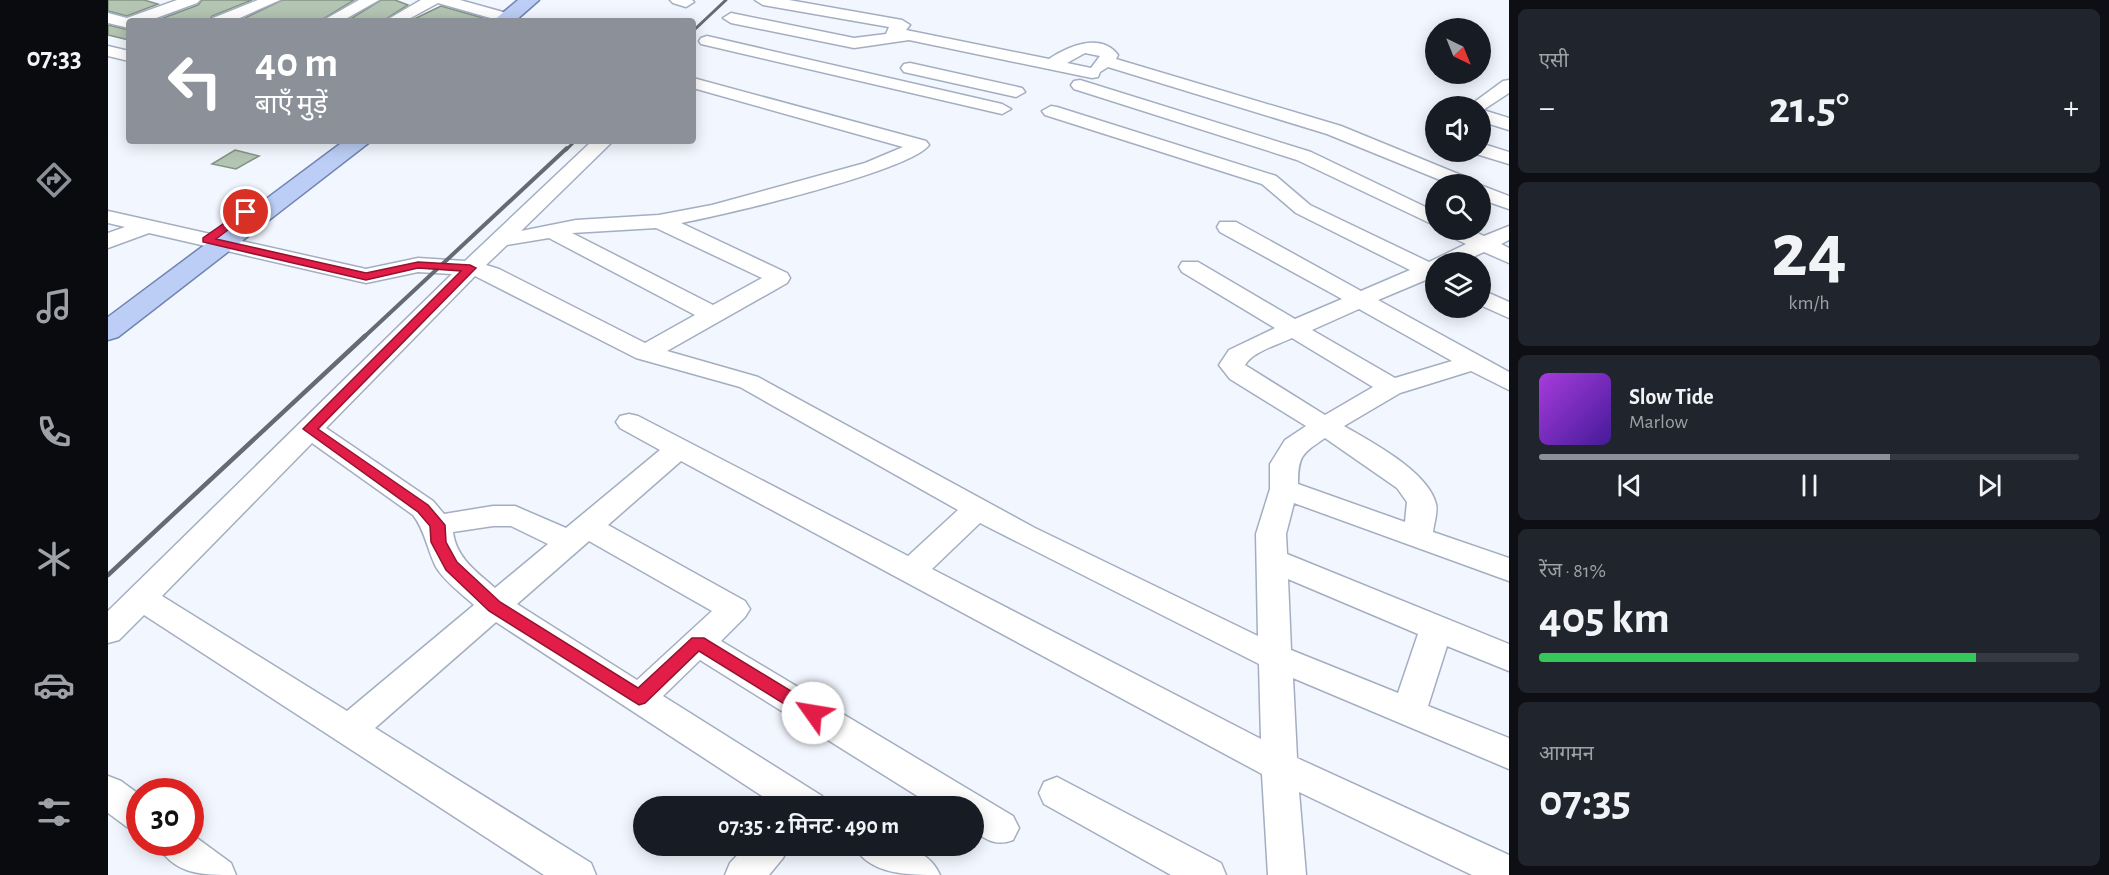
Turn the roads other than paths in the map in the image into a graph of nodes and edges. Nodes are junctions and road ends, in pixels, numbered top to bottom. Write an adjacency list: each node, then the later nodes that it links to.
1 (192, 0): 10 (street)
2 (272, 0): 11 (street)
3 (371, 0): 12 (street)
4 (433, 0): 13 (street)
5 (443, 0): 14 (street)
6 (531, 0): 15 (main road)
7 (543, 0): 16 (main road)
8 (764, 0): 18 (street)
9 (108, 18): 17 (street)
10 (143, 18)
11 (227, 18)
12 (336, 18)
13 (399, 18)
14 (502, 18)
15 (511, 18)
16 (512, 18)
17 (126, 22)
18 (911, 35): 19 (street); 23 (street)
19 (707, 41): 21 (street); 30 (street)
20 (108, 51): 22 (street)
21 (696, 53)
22 (126, 55)
23 (1052, 65): 25 (street); 25 (street)
24 (910, 68): 26 (street)
25 (1093, 73): 33 (street); 36 (street); 42 (street)
26 (955, 79): 29 (street); 30 (street)
27 (696, 84): 47 (street)
28 (1505, 91): 31 (street)
29 (1016, 92)
30 (936, 94): 32 (street)
31 (1491, 99)
32 (1002, 109)
33 (1169, 112): 36 (street); 45 (street)
34 (1491, 118): 35 (street)
35 (1509, 124)
36 (1136, 137): 59 (street)
37 (338, 144): 55 (main road)
38 (355, 144): 55 (main road)
39 (600, 144): 52 (street)
40 (1491, 152): 41 (street)
41 (1509, 158)
42 (1442, 174)
43 (1491, 196): 44 (street)
44 (1509, 203)
45 (1425, 215)
46 (108, 217): 48 (street)
47 (659, 220): 50 (street); 67 (street)
48 (147, 226): 54 (street); 55 (street)
49 (1228, 227): 63 (street)
50 (553, 232): 52 (street); 67 (street)
51 (1509, 232): 56 (street)
52 (500, 239): 61 (street)
53 (1476, 240): 56 (street)
54 (108, 241)
55 (214, 242): 61 (street); 66 (main road); 69 (main road)
56 (1484, 244): 57 (street); 58 (street)
57 (1468, 252)
58 (1509, 256)
59 (1425, 263)
60 (1190, 267): 68 (street)
61 (470, 268): 70 (street); 76 (street)
62 (1425, 273): 63 (street)
63 (1361, 301): 68 (street); 71 (street)
64 (1491, 302): 65 (street)
65 (1509, 311)
66 (108, 315)
67 (715, 316): 70 (street)
68 (1294, 330): 73 (street); 75 (street)
69 (108, 331)
70 (645, 353): 79 (street)
71 (1473, 362): 72 (street); 73 (street)
72 (1509, 382)
73 (1391, 387): 75 (street)
74 (629, 423): 77 (street)
75 (1325, 426): 78 (street); 82 (street)
76 (310, 429): 80 (street); 86 (street)
77 (679, 448): 81 (street); 85 (street)
78 (1284, 489): 82 (street); 83 (street)
79 (977, 509): 85 (street); 91 (street)
80 (437, 525): 81 (street); 87 (street)
81 (579, 534): 87 (street); 90 (street)
82 (1418, 535): 84 (street)
83 (1272, 560): 88 (street); 91 (street)
84 (1509, 570)
85 (911, 572): 97 (street)
86 (142, 598): 89 (street); 95 (street)
87 (495, 606): 93 (street); 95 (street)
88 (1436, 628): 92 (street); 94 (street)
89 (108, 631)
90 (698, 643): 93 (street); 101 (street)
91 (1275, 657): 94 (street); 97 (street)
92 (1509, 658)
93 (639, 698): 100 (street)
94 (1409, 712): 96 (street)
95 (350, 730): 108 (street)
96 (1509, 753)
97 (1279, 766): 106 (street); 112 (street)
98 (108, 792): 102 (street)
99 (1057, 793): 111 (street)
100 (791, 796)
101 (948, 796)
102 (126, 806)
103 (192, 856): 107 (street)
104 (761, 856): 109 (street)
105 (890, 856): 110 (street)
106 (1509, 874)
107 (217, 875)
108 (577, 875)
109 (744, 875)
110 (921, 875)
111 (1207, 875)
112 (1287, 875)

